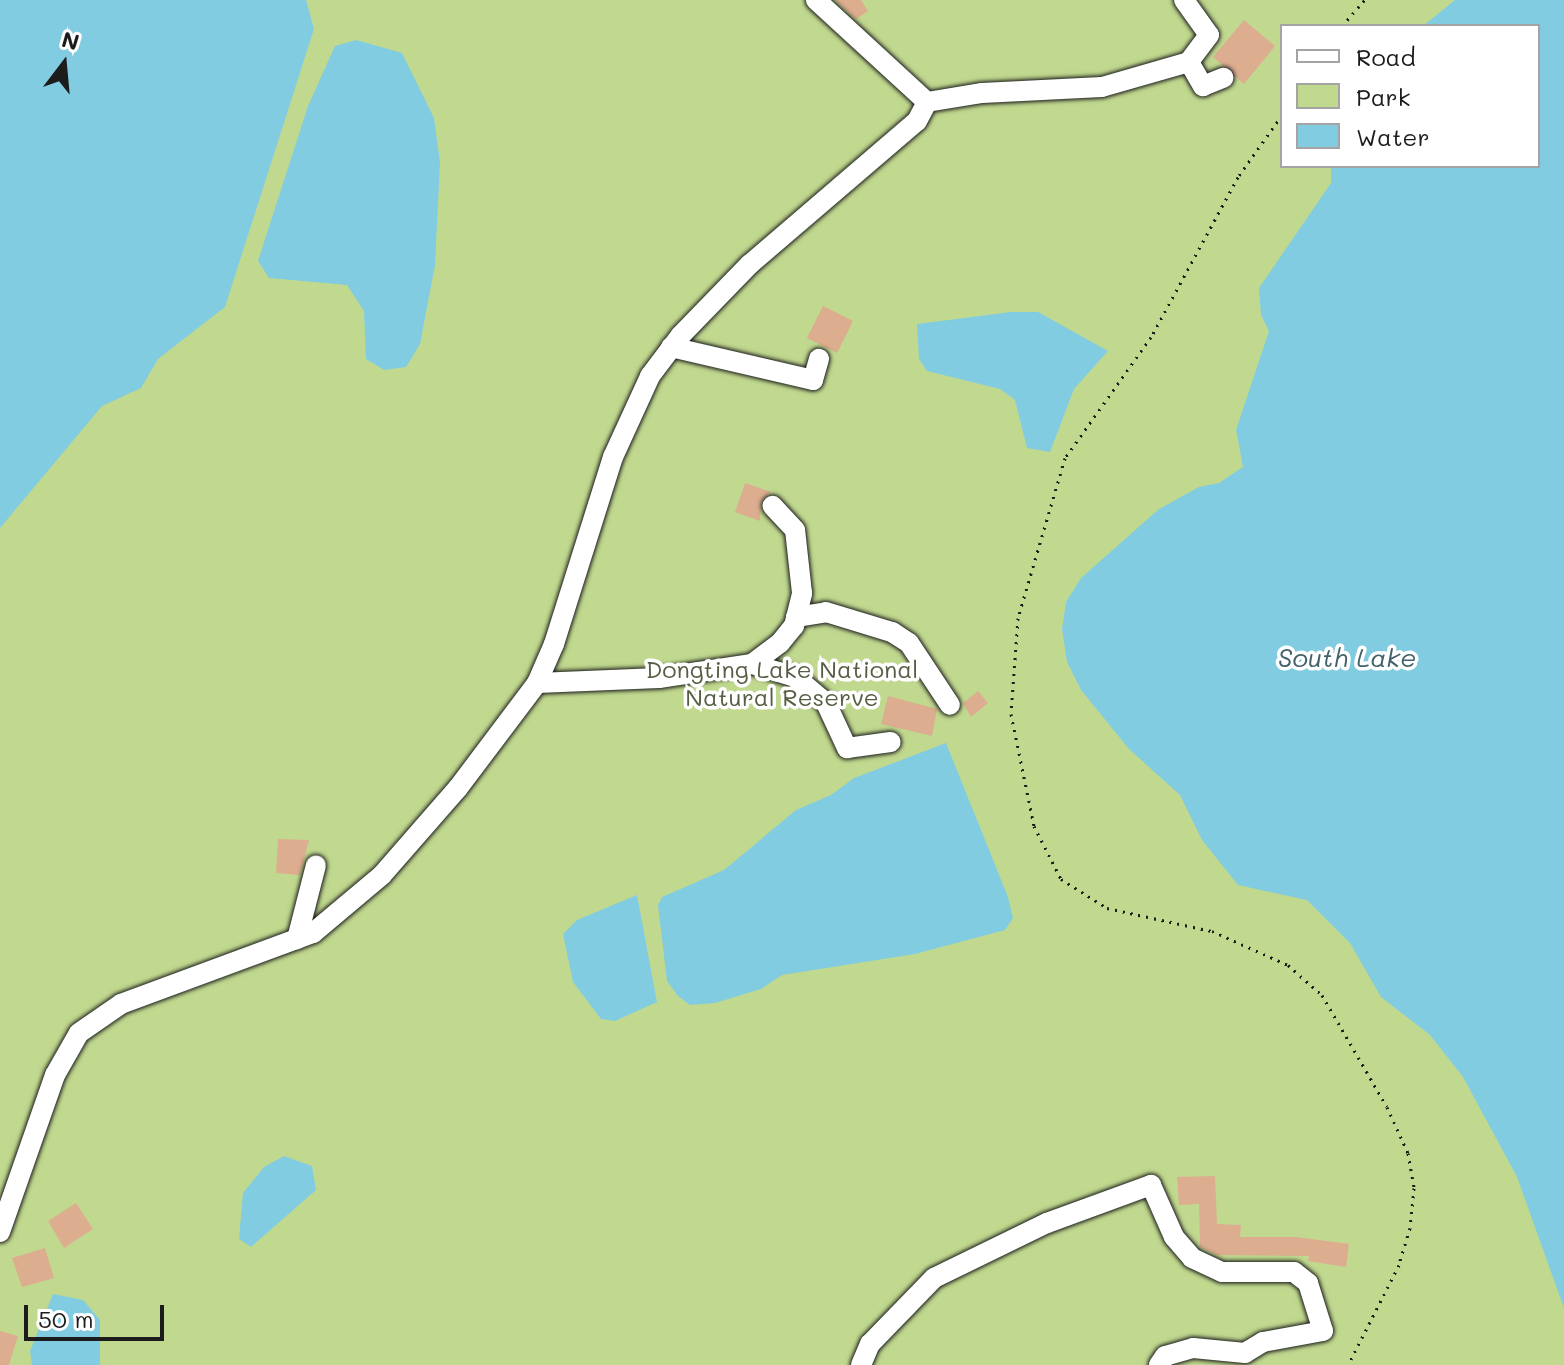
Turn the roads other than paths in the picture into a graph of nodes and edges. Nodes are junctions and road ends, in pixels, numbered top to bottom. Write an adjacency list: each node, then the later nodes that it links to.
1 (816, 0): 5 (street)
2 (1184, 0): 3 (street)
3 (1189, 62): 4 (street); 5 (street)
4 (1223, 78)
5 (927, 102): 6 (street)
6 (671, 347): 7 (street); 11 (street)
7 (819, 359)
8 (773, 506): 9 (street)
9 (796, 617): 10 (street); 12 (street)
10 (752, 664): 11 (street); 13 (street)
11 (537, 683): 15 (street)
12 (950, 705)
13 (891, 742)
14 (316, 865): 15 (street)
15 (297, 939): 16 (street)
16 (0, 1232)
17 (861, 1365): 18 (street)
18 (1159, 1365)

